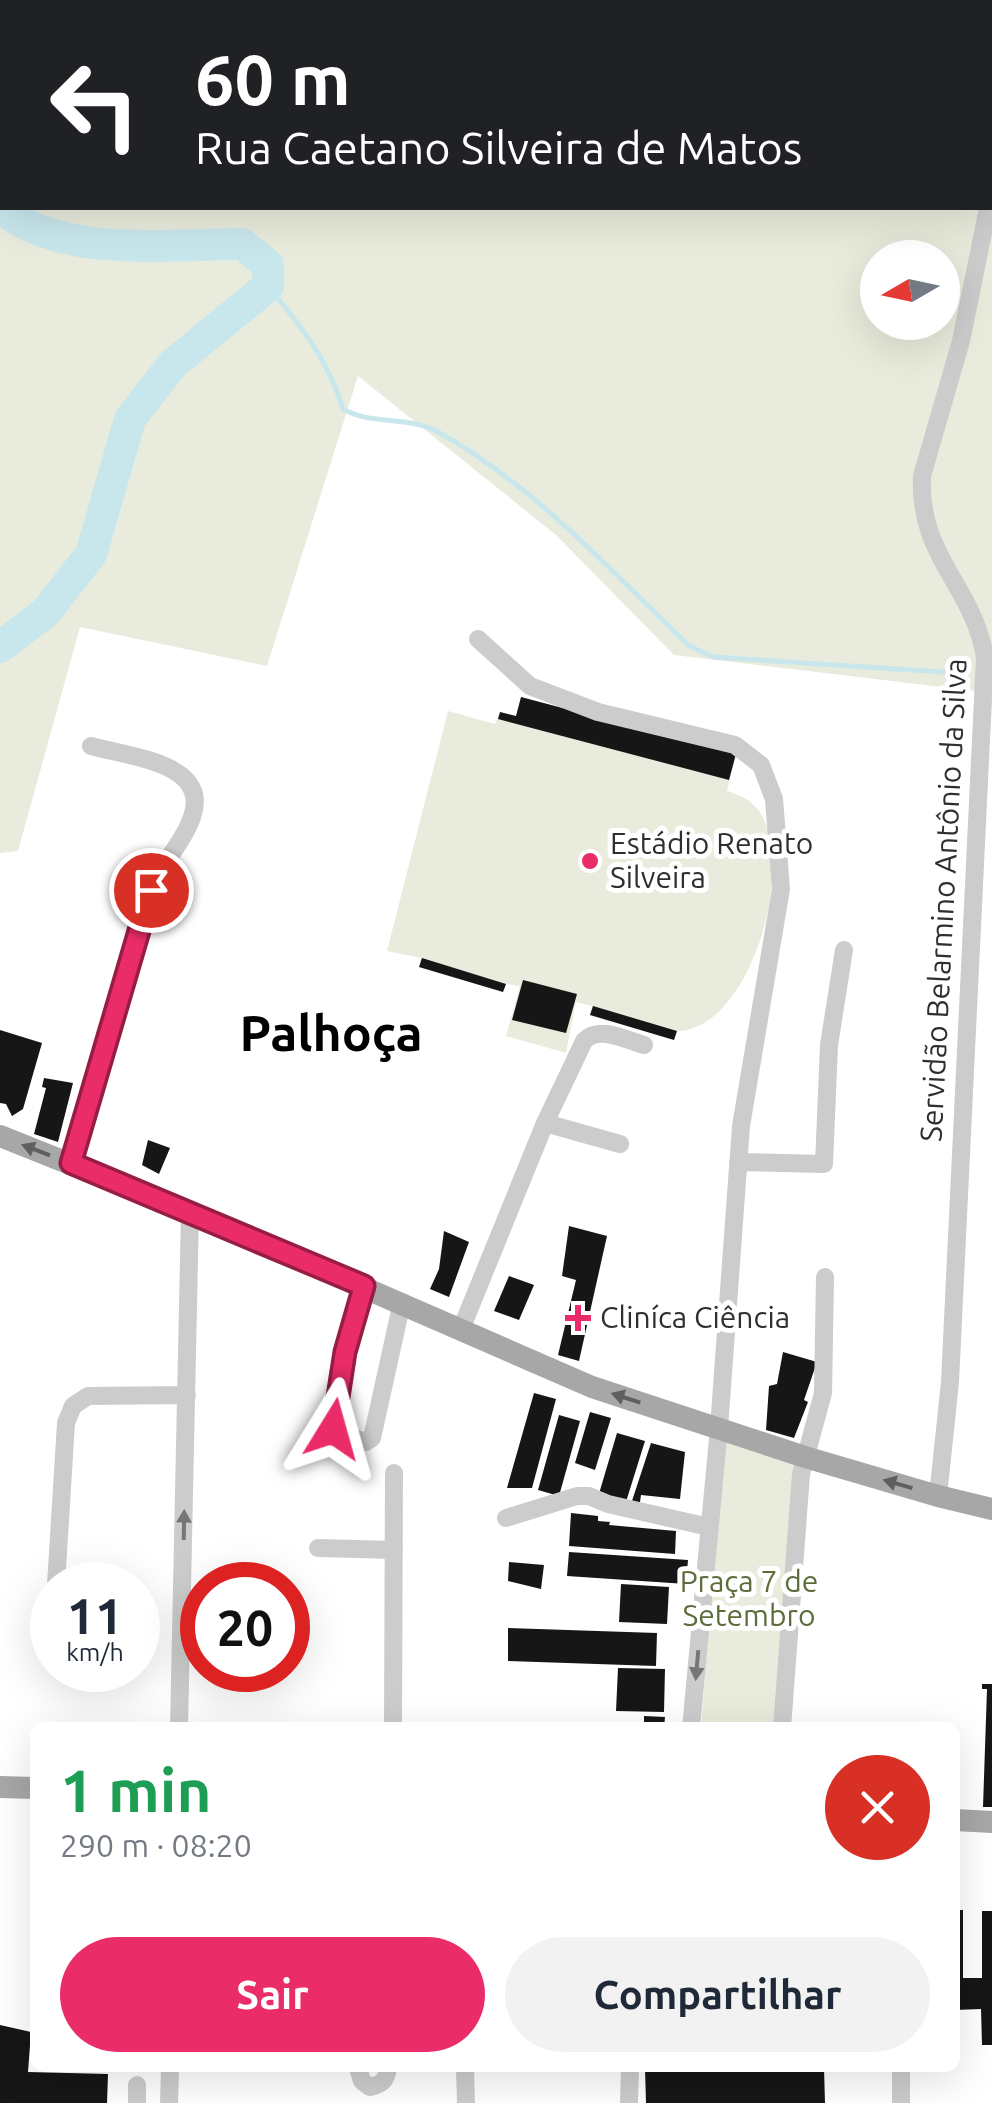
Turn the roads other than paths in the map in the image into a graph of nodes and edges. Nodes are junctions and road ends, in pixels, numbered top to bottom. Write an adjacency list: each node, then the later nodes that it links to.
1 (988, 210): 20 (street, Servidão Belarmino Antônio da Silva)
2 (478, 639): 9 (street)
3 (91, 746): 10 (street)
4 (844, 950): 9 (street)
5 (644, 1046): 6 (street)
6 (545, 1122): 8 (street); 15 (street)
7 (0, 1136): 10 (main road, one-way to 7)
8 (620, 1144)
9 (738, 1162): 17 (street)
10 (71, 1163): 11 (main road)
11 (190, 1212): 13 (main road); 16 (street)
12 (825, 1277): 18 (street)
13 (364, 1286): 14 (main road); 14 (street)
14 (402, 1302): 15 (main road)
15 (462, 1328): 17 (main road, one-way to 15)
16 (187, 1395): 26 (street); 27 (street, one-way to 16)
17 (718, 1428): 18 (main road); 23 (street)
18 (806, 1457): 20 (main road, one-way to 18); 30 (street)
19 (394, 1474): 25 (street)
20 (938, 1496): 21 (main road)
21 (992, 1508)
22 (506, 1518): 23 (street)
23 (710, 1527): 29 (street, one-way to 29)
24 (318, 1548): 25 (street)
25 (394, 1550): 28 (street)
26 (57, 1562)
27 (179, 1722)
28 (393, 1722)
29 (692, 1722)
30 (783, 1722)
31 (0, 1787): 32 (main road)
32 (30, 1788)
33 (960, 1820): 34 (main road)
34 (992, 1822)
35 (170, 2072): 41 (street)
36 (359, 2072): 37 (street)
37 (387, 2072)
38 (465, 2072): 42 (street)
39 (630, 2072): 43 (street)
40 (901, 2072): 44 (street)
41 (169, 2103)
42 (466, 2103)
43 (629, 2103)
44 (901, 2103)

